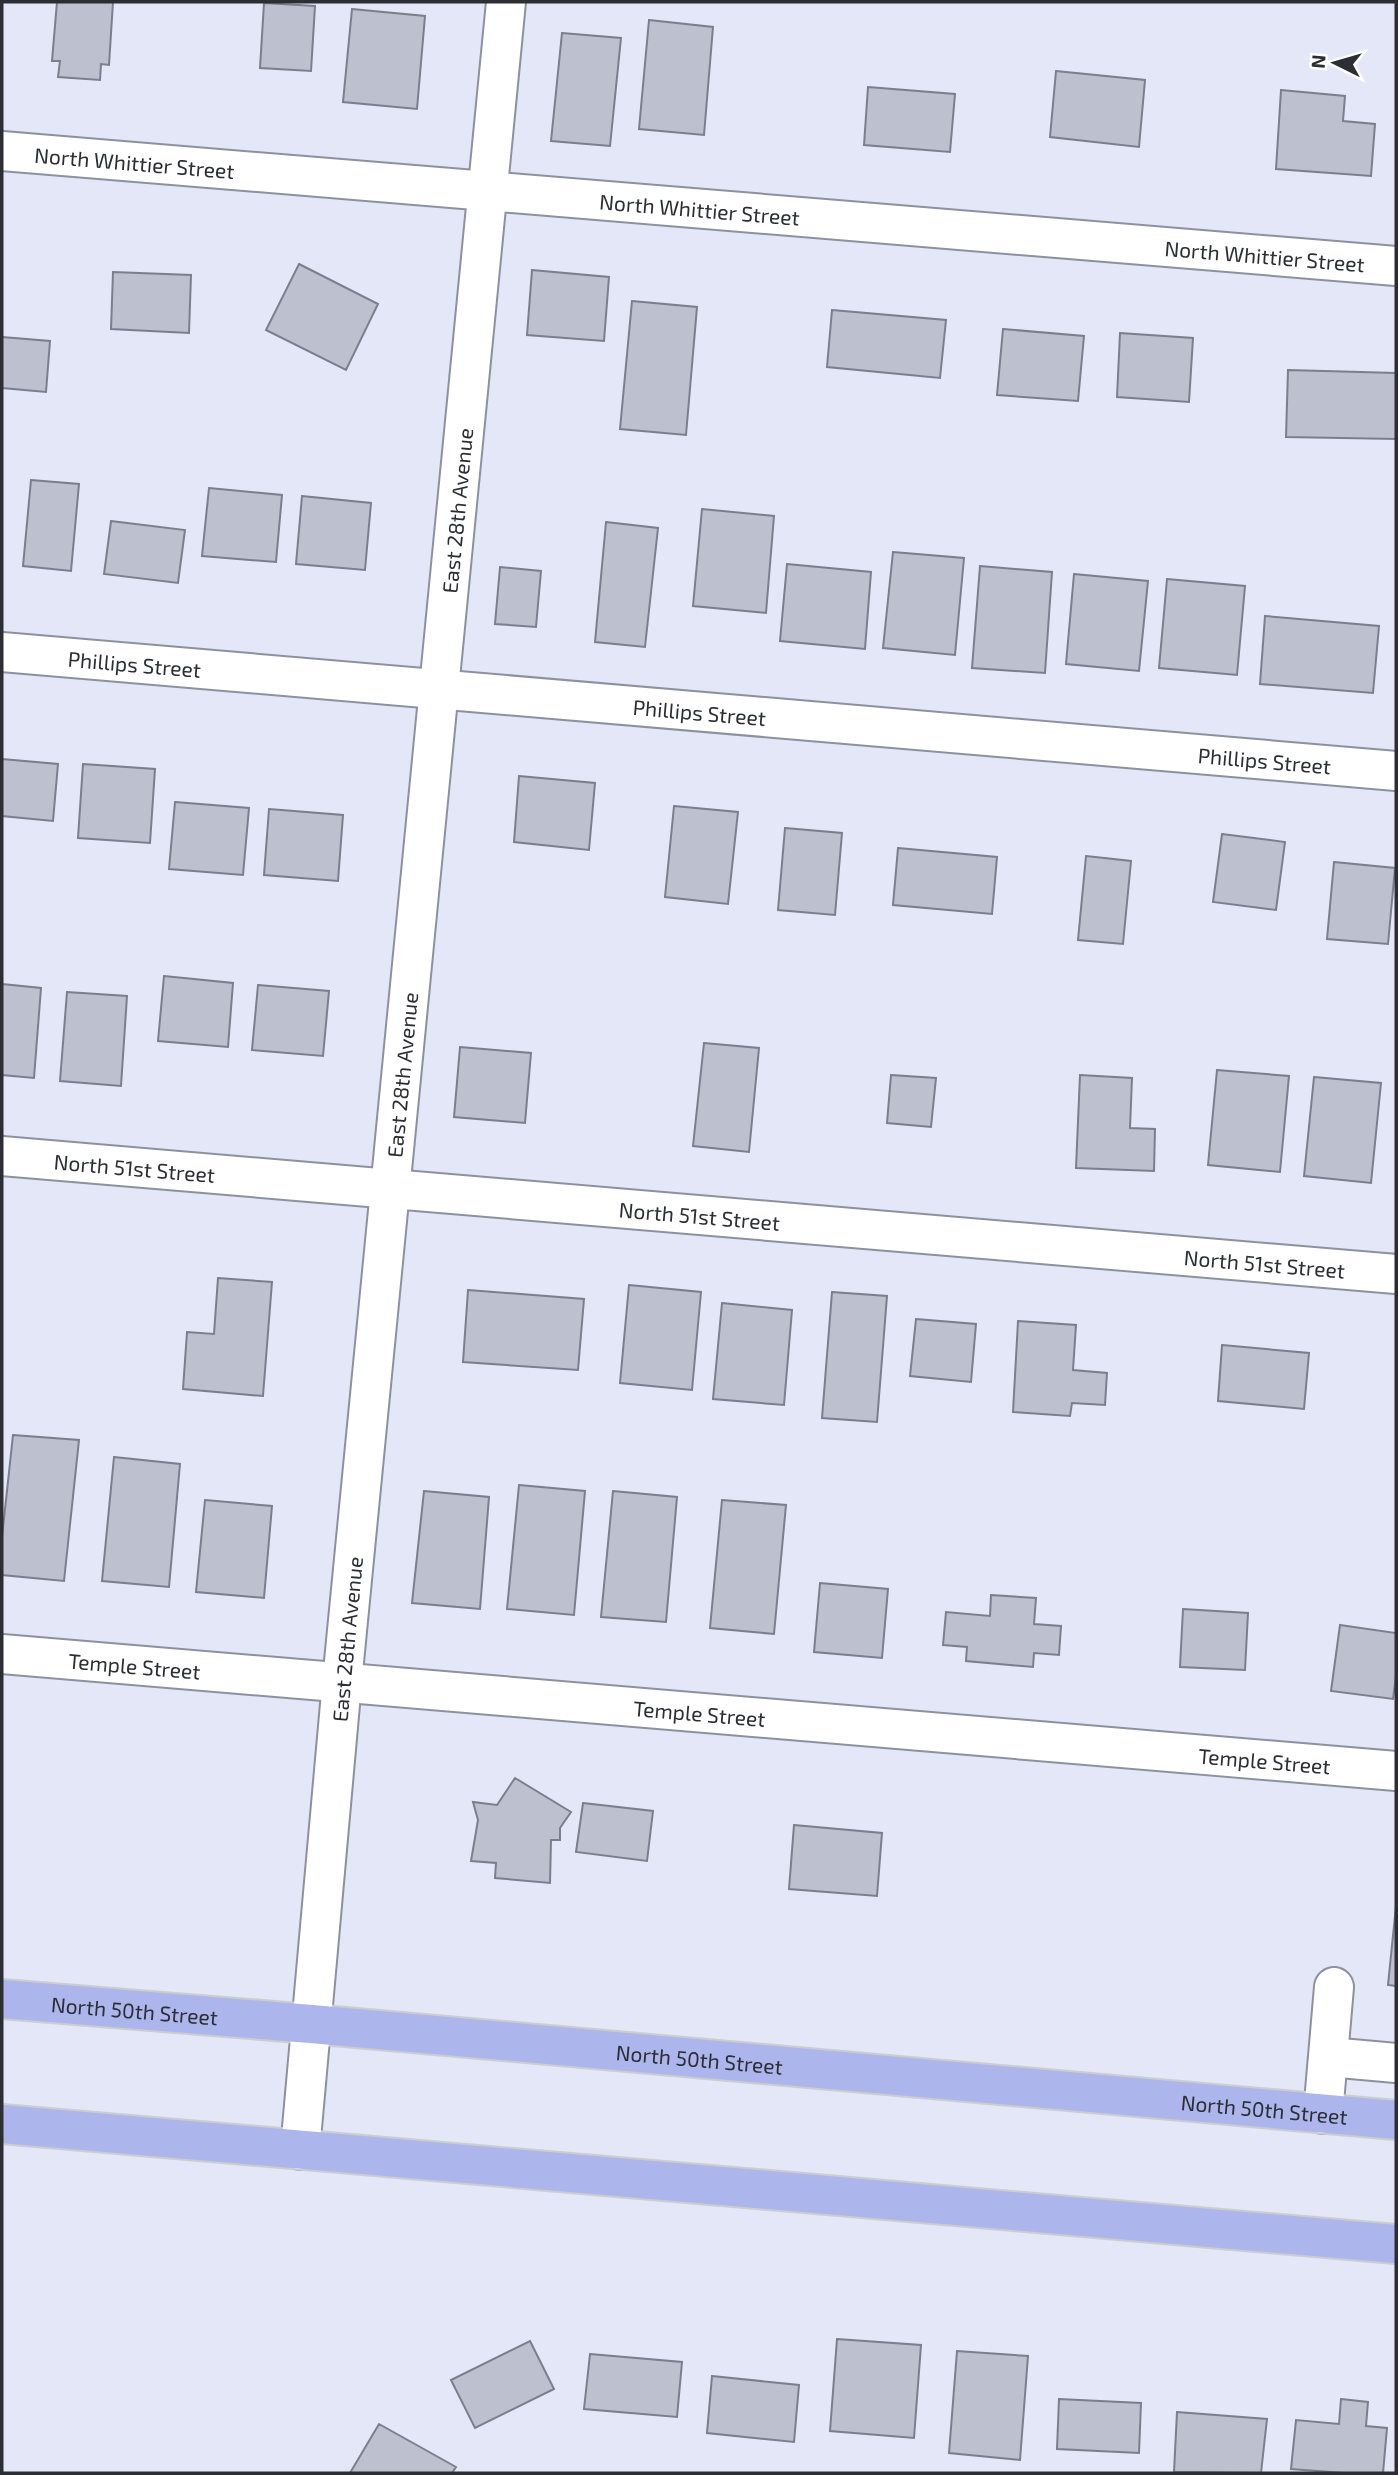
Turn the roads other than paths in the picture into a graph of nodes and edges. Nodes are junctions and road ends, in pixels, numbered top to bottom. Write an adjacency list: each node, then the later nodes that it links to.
1 (506, 2): 3 (street, East 28th Avenue)
2 (2, 151): 3 (street, North Whittier Street)
3 (488, 190): 4 (street, North Whittier Street); 6 (street, East 28th Avenue)
4 (1396, 266)
5 (2, 652): 6 (street, Phillips Street)
6 (439, 689): 7 (street, Phillips Street); 9 (street, East 28th Avenue)
7 (1396, 771)
8 (2, 1156): 9 (street, North 51st Street)
9 (390, 1188): 10 (street, North 51st Street); 12 (street, East 28th Avenue)
10 (1396, 1273)
11 (2, 1654): 12 (street, Temple Street)
12 (342, 1682): 13 (street, Temple Street); 16 (street, East 28th Avenue)
13 (1396, 1771)
14 (1334, 1987): 17 (street)
15 (2, 2000): 16 (main road, North 50th Street)
16 (311, 2024): 19 (main road, North 50th Street); 22 (street, East 28th Avenue)
17 (1329, 2057): 18 (street); 19 (street)
18 (1396, 2063)
19 (1323, 2114): 20 (main road, North 50th Street)
20 (1396, 2120)
21 (2, 2124): 22 (main road)
22 (300, 2150): 23 (main road)
23 (1396, 2244)

